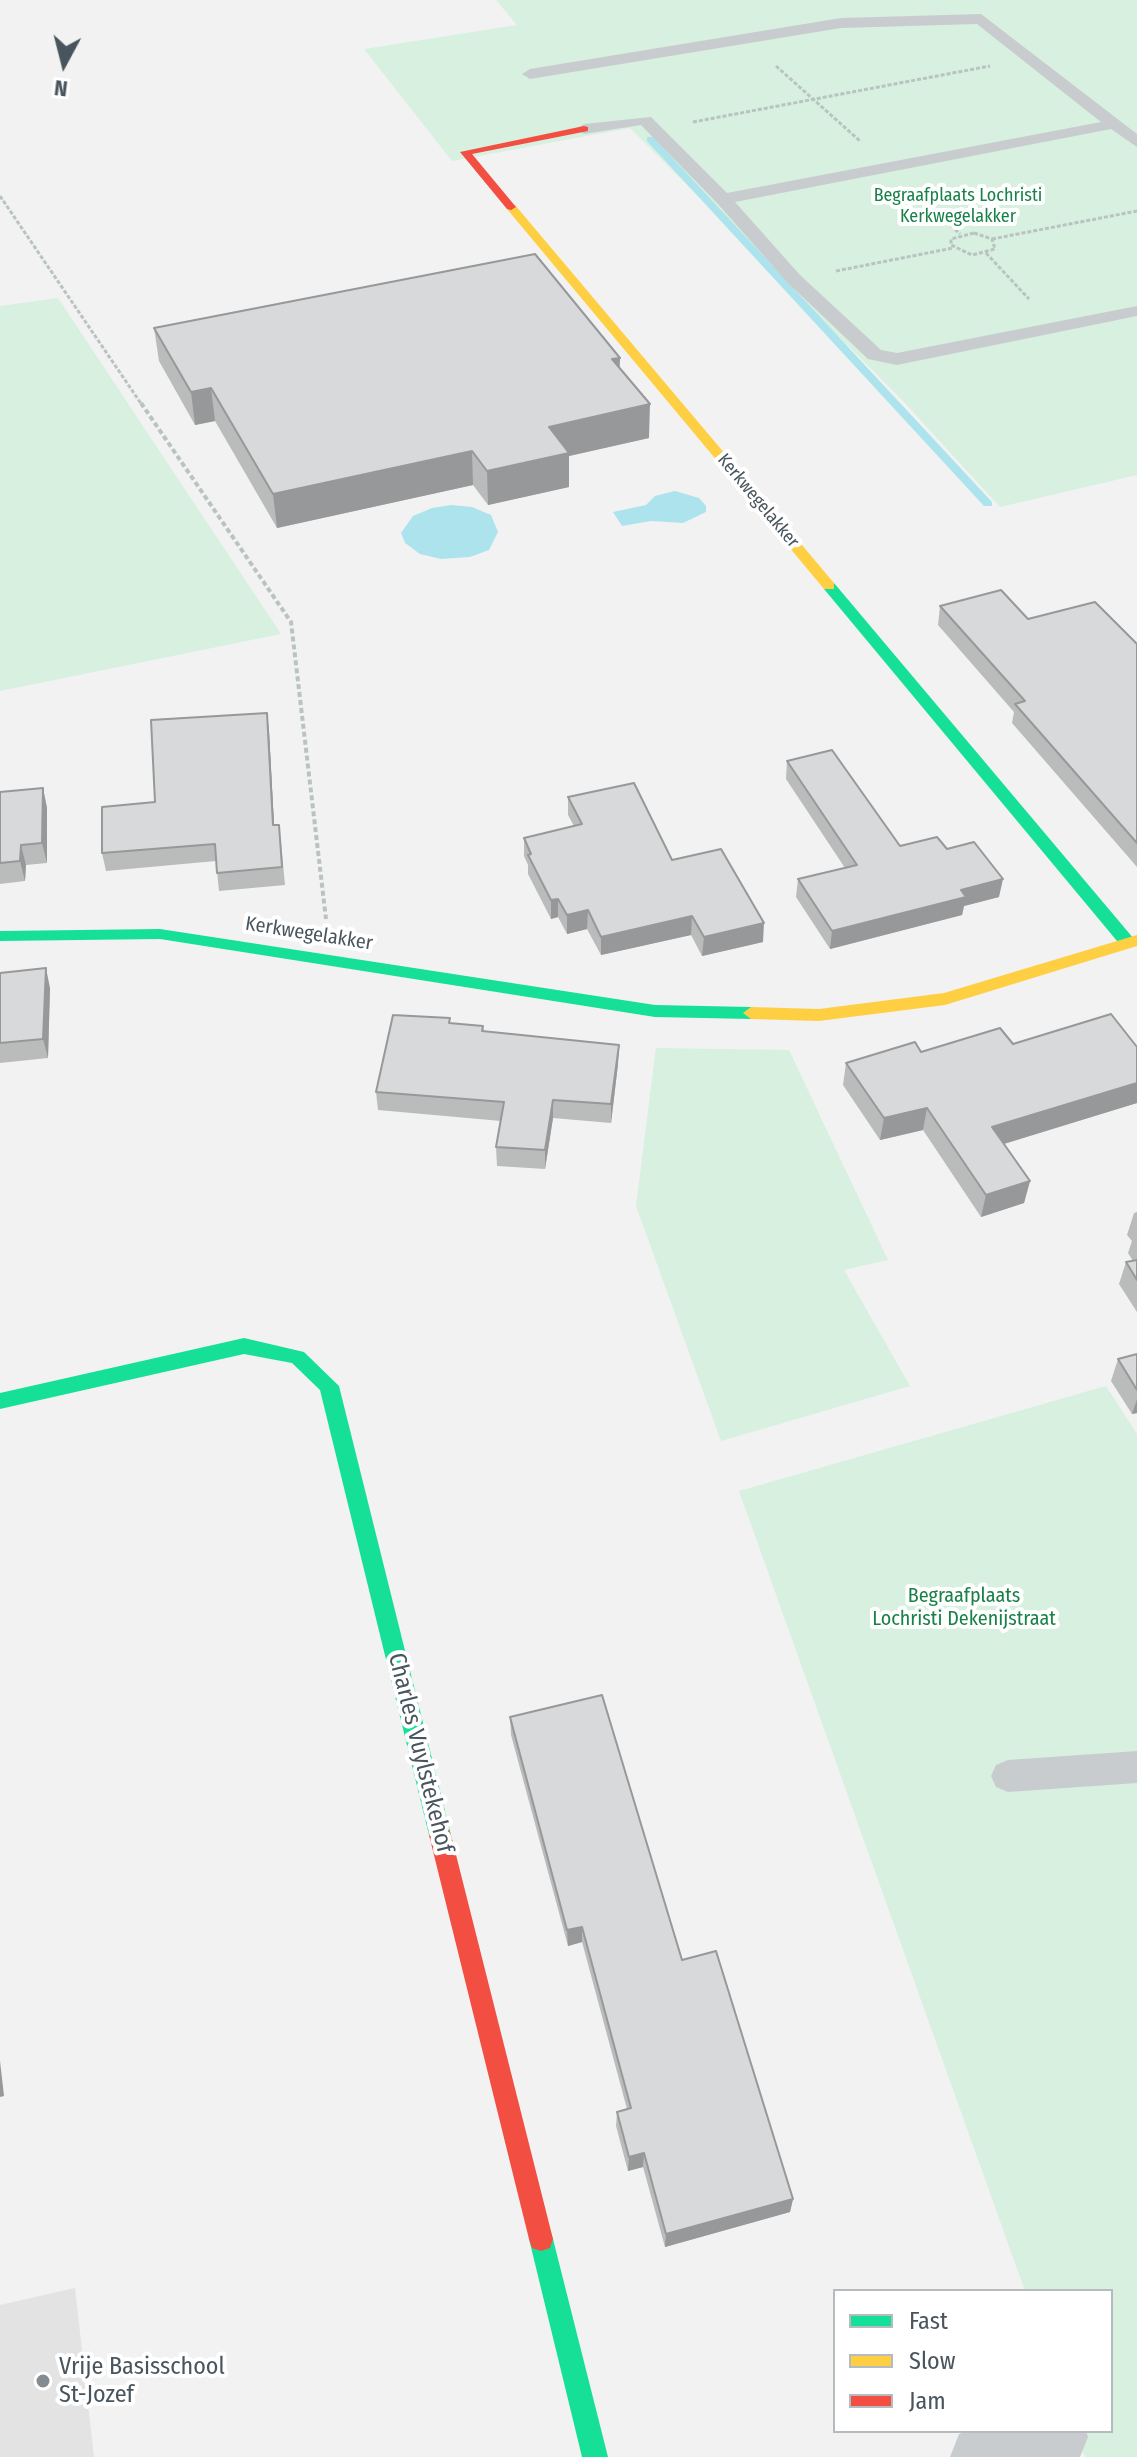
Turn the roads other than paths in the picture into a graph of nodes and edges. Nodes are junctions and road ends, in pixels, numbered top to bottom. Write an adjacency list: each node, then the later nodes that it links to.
1 (530, 74): 2 (lane)
2 (1114, 124): 4 (lane); 5 (lane)
3 (584, 129): 5 (lane); 8 (street, Kerkwegelakker)
4 (1137, 142)
5 (723, 199): 6 (lane)
6 (1137, 311)
7 (0, 936): 8 (street, Kerkwegelakker)
8 (1133, 942)
9 (0, 1401): 13 (street, Charles Vuylstekehof)
10 (1137, 1767): 11 (lane)
11 (1008, 1776)
12 (1056, 2437): 14 (street)
13 (595, 2457)
14 (982, 2457)

